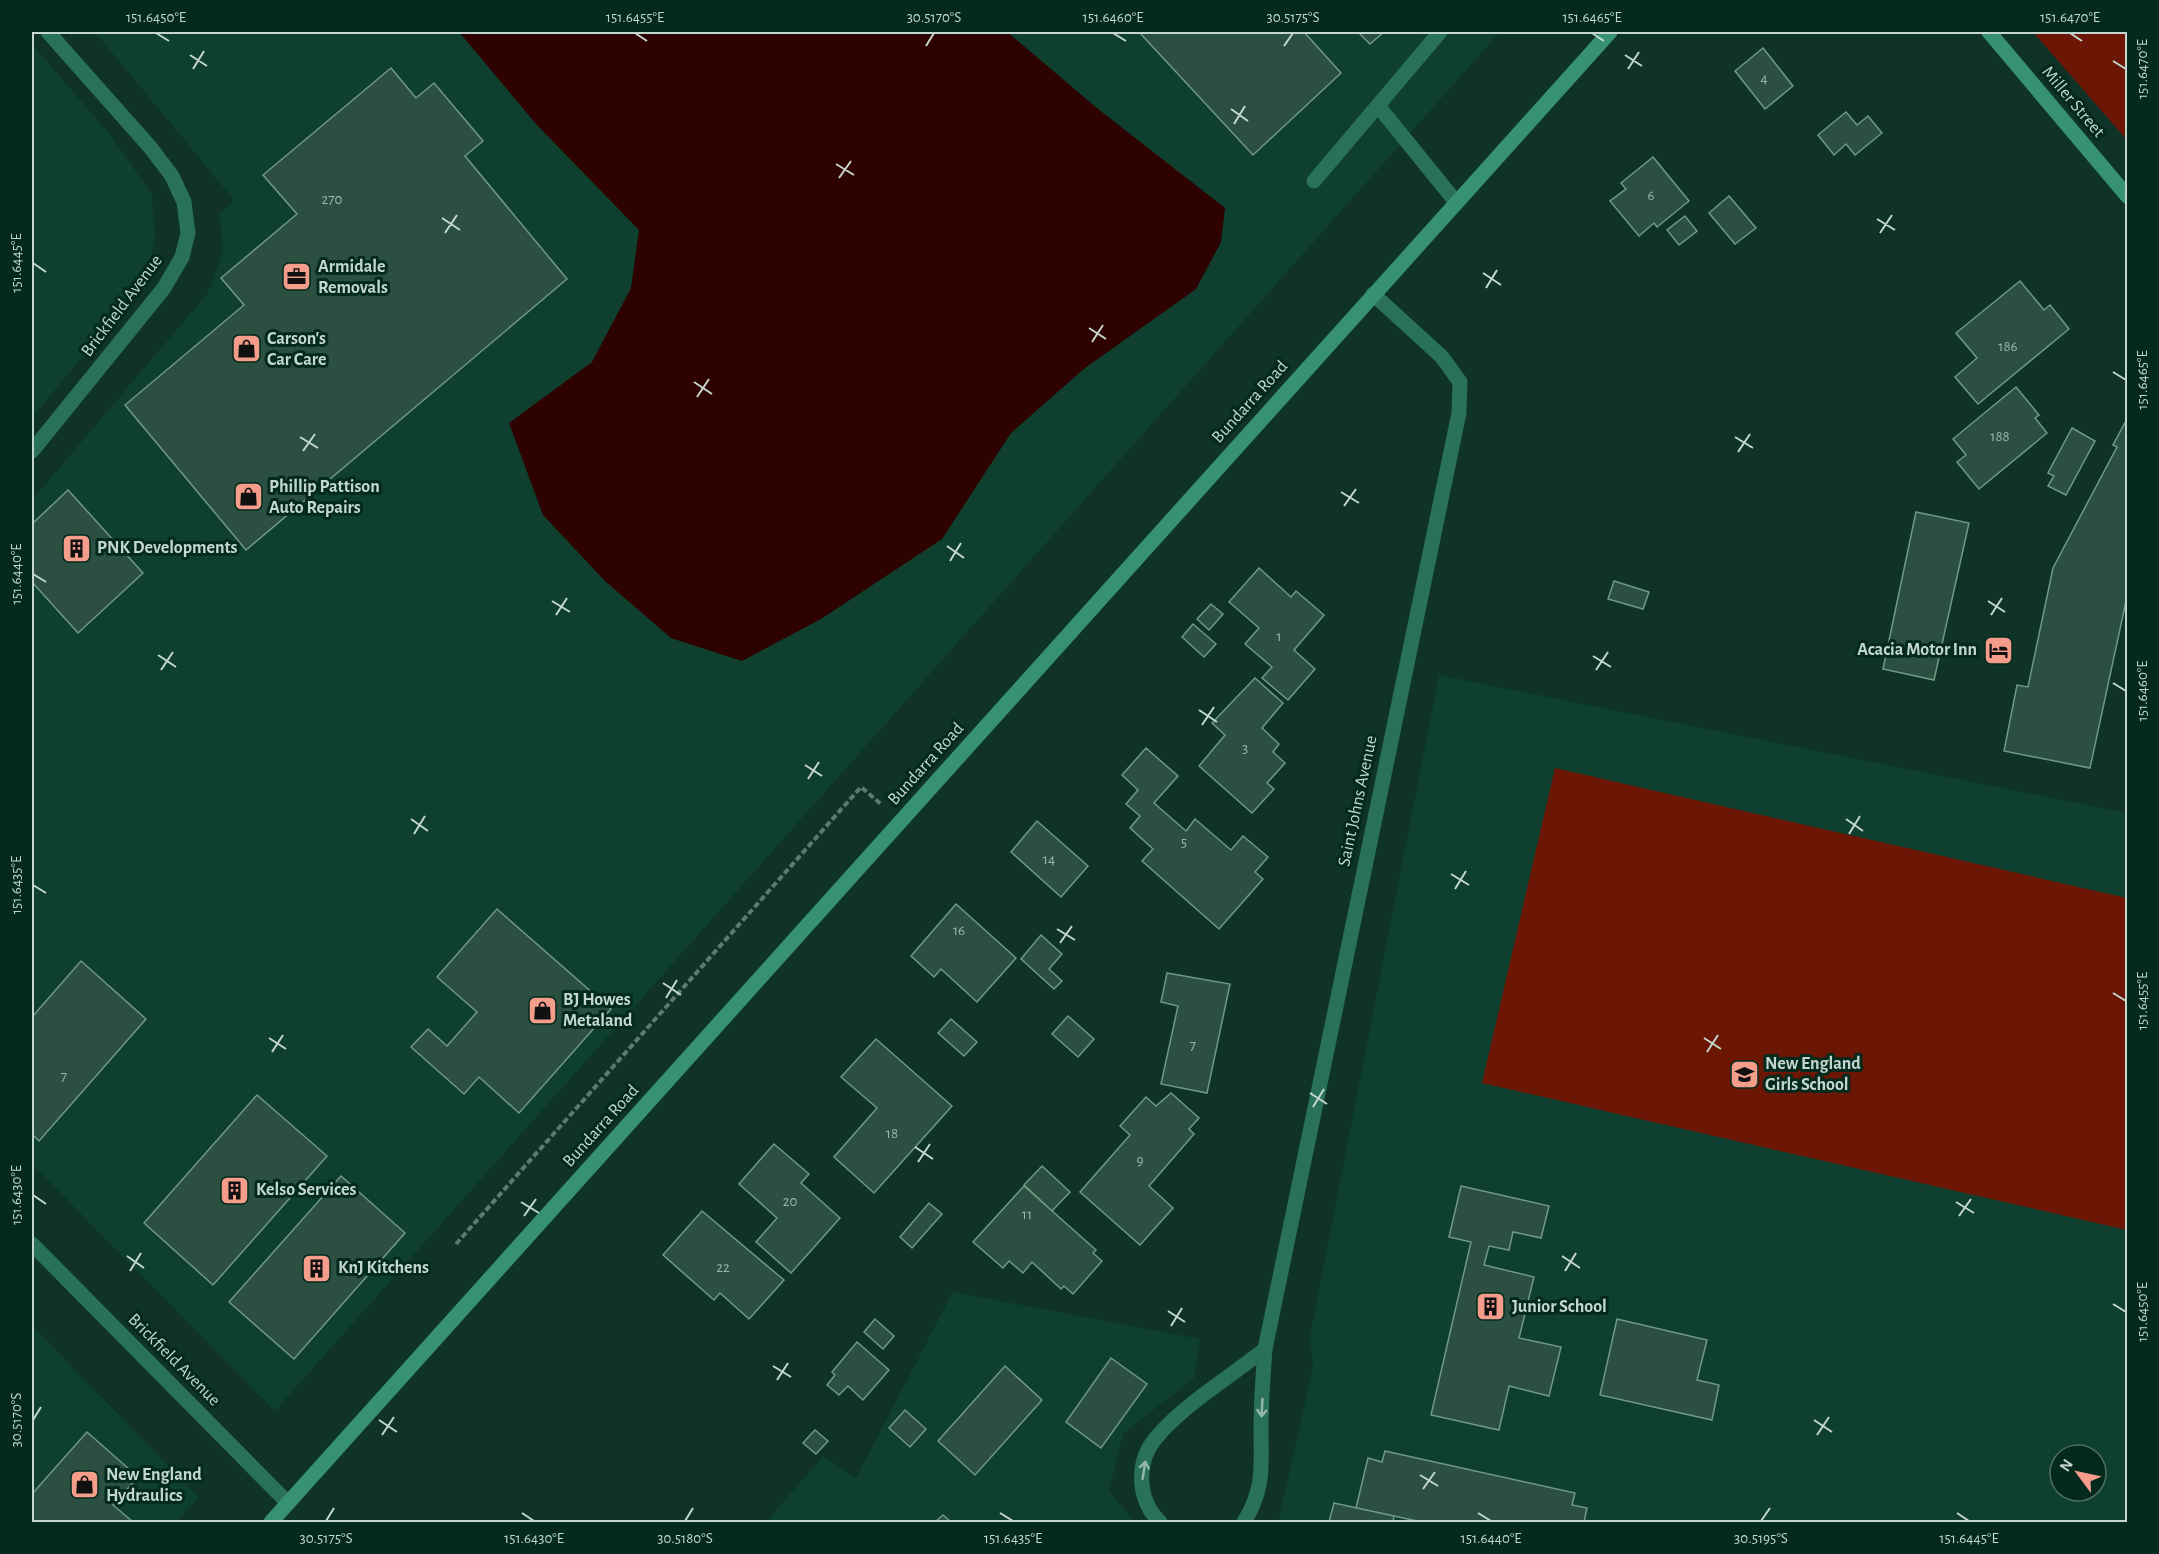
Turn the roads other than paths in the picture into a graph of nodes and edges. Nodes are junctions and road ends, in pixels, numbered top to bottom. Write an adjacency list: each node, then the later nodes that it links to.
1 (48, 32): 10 (street, Brickfield Avenue)
2 (1440, 32): 5 (street)
3 (1610, 32): 8 (main road, Bundarra Road)
4 (1989, 32): 7 (main road, Miller Street)
5 (1379, 107): 6 (street); 8 (street)
6 (1314, 181)
7 (2127, 197)
8 (1456, 202): 9 (main road, Bundarra Road)
9 (1373, 294): 12 (street, Saint Johns Avenue); 13 (main road, Bundarra Road)
10 (32, 451)
11 (32, 1244): 13 (street, Brickfield Avenue)
12 (1265, 1349): 15 (street, one-way to 12); 16 (street, Saint Johns Avenue, one-way to 16)
13 (288, 1503): 14 (main road, Bundarra Road)
14 (271, 1522)
15 (1160, 1522)
16 (1245, 1522)

